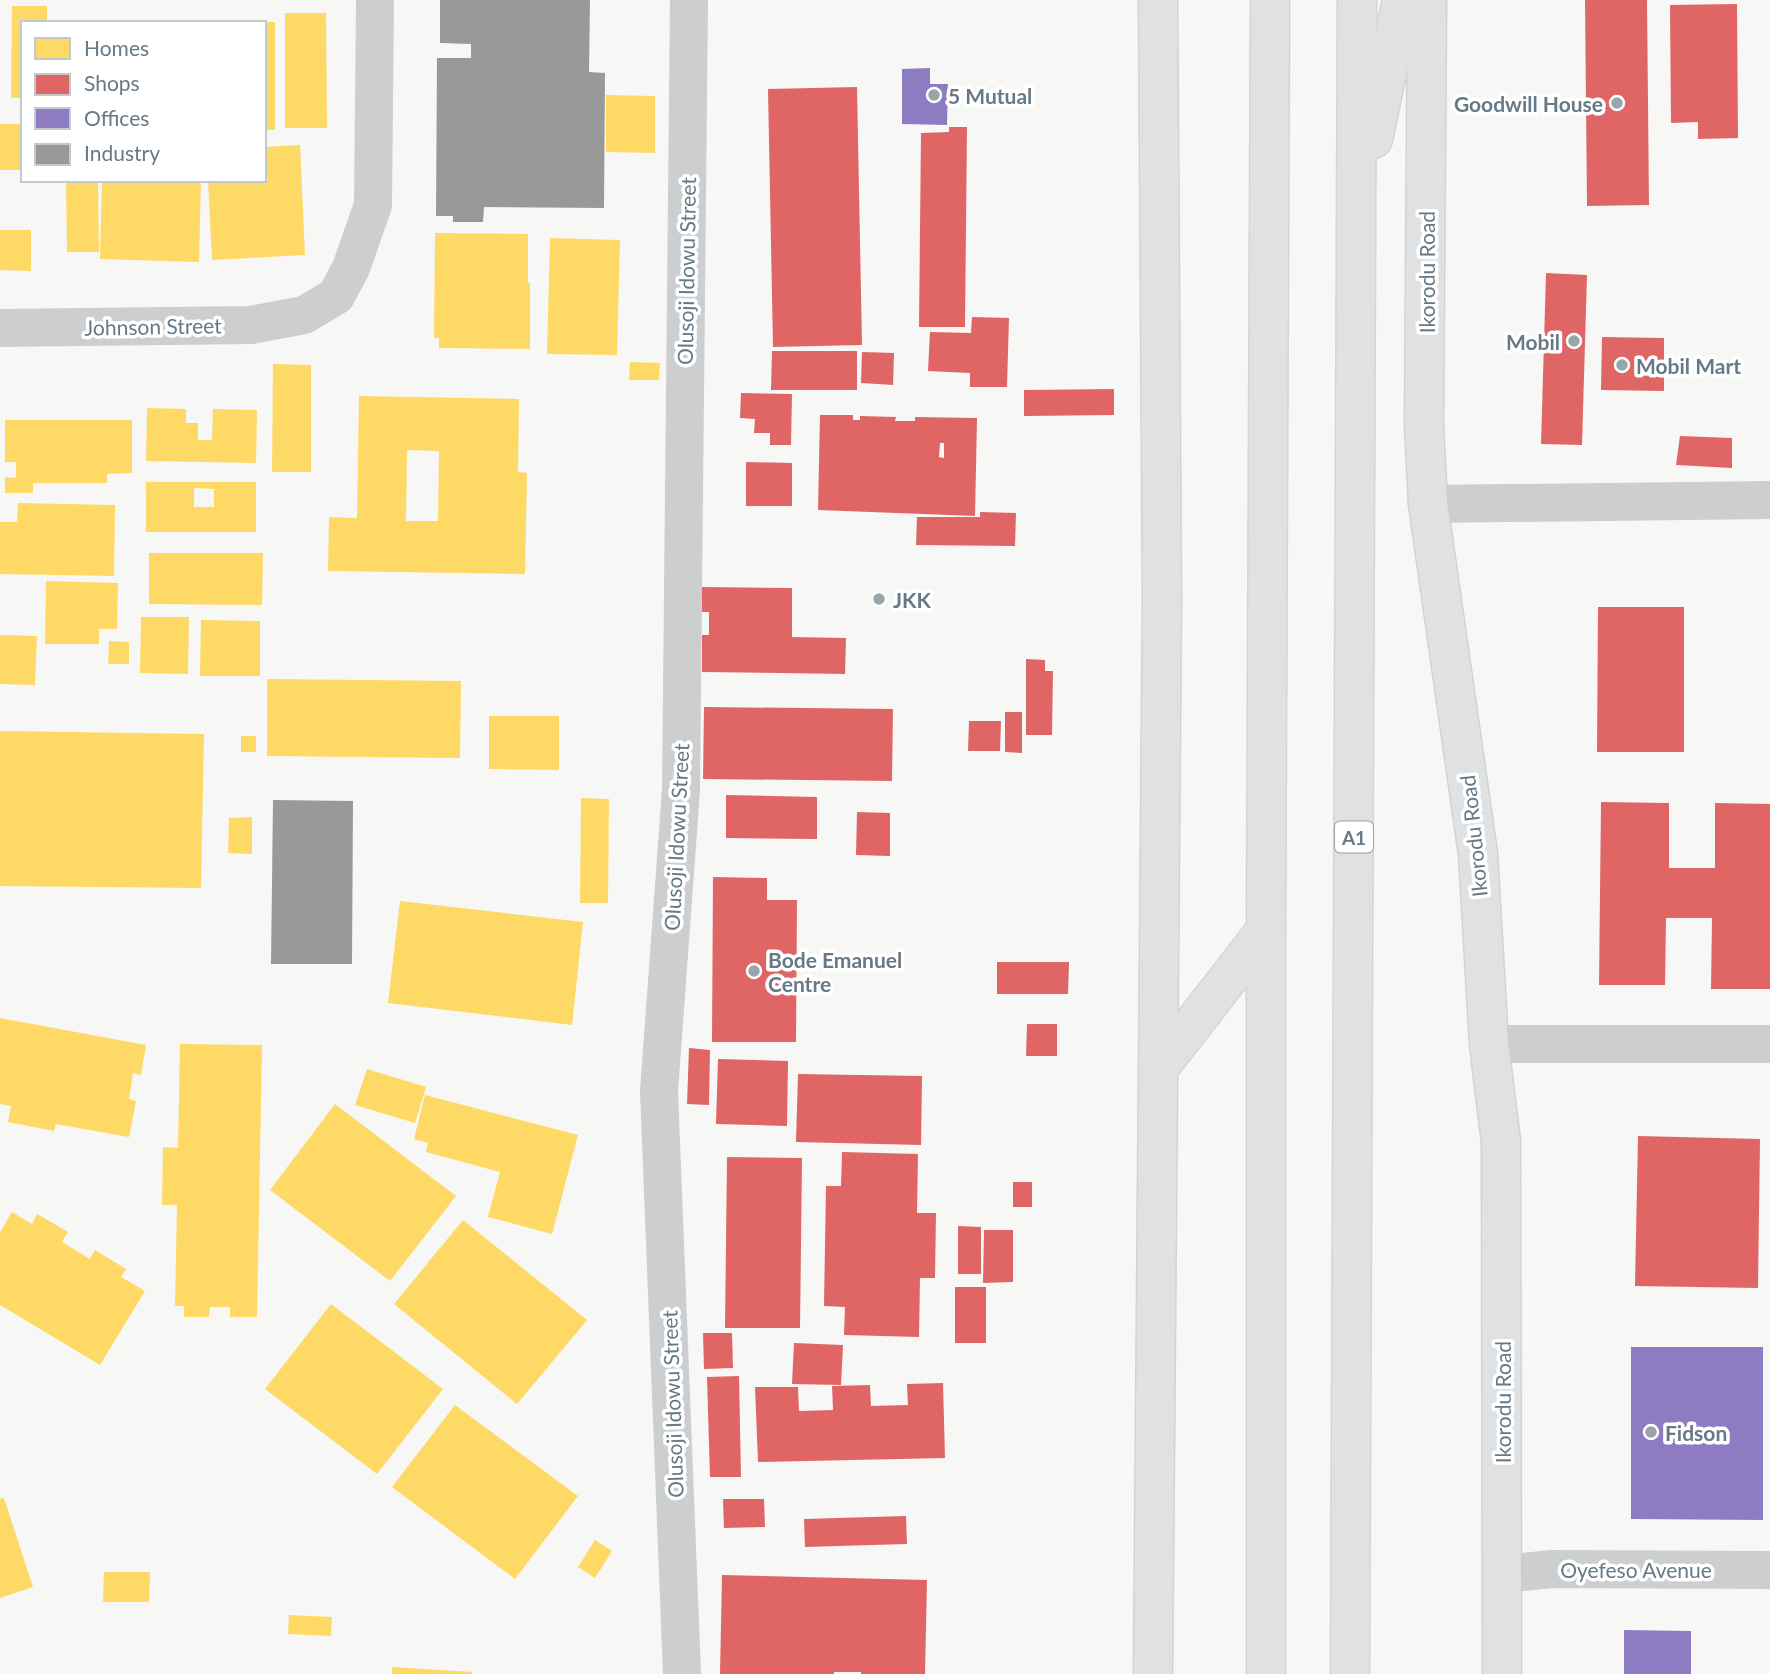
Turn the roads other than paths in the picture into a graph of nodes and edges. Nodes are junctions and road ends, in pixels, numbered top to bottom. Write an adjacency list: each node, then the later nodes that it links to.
1 (375, 0): 9 (street, Johnson Street)
2 (689, 0): 18 (street, Olusoji Idowu Street)
3 (1158, 0): 15 (main road)
4 (1270, 0): 12 (main road)
5 (1356, 0): 8 (main road, A1)
6 (1402, 0): 8 (main road)
7 (1427, 0): 11 (main road, Ikorodu Road)
8 (1357, 216): 21 (main road, A1)
9 (0, 328)
10 (1770, 500): 11 (street)
11 (1428, 504): 13 (main road, Ikorodu Road)
12 (1266, 930): 15 (main road); 20 (main road)
13 (1489, 1044): 14 (street); 17 (main road, Ikorodu Road)
14 (1770, 1044)
15 (1157, 1069): 19 (main road)
16 (1770, 1570): 17 (street, Oyefeso Avenue)
17 (1502, 1574): 22 (main road, Ikorodu Road)
18 (682, 1674)
19 (1153, 1674)
20 (1266, 1674)
21 (1350, 1674)
22 (1502, 1674)

